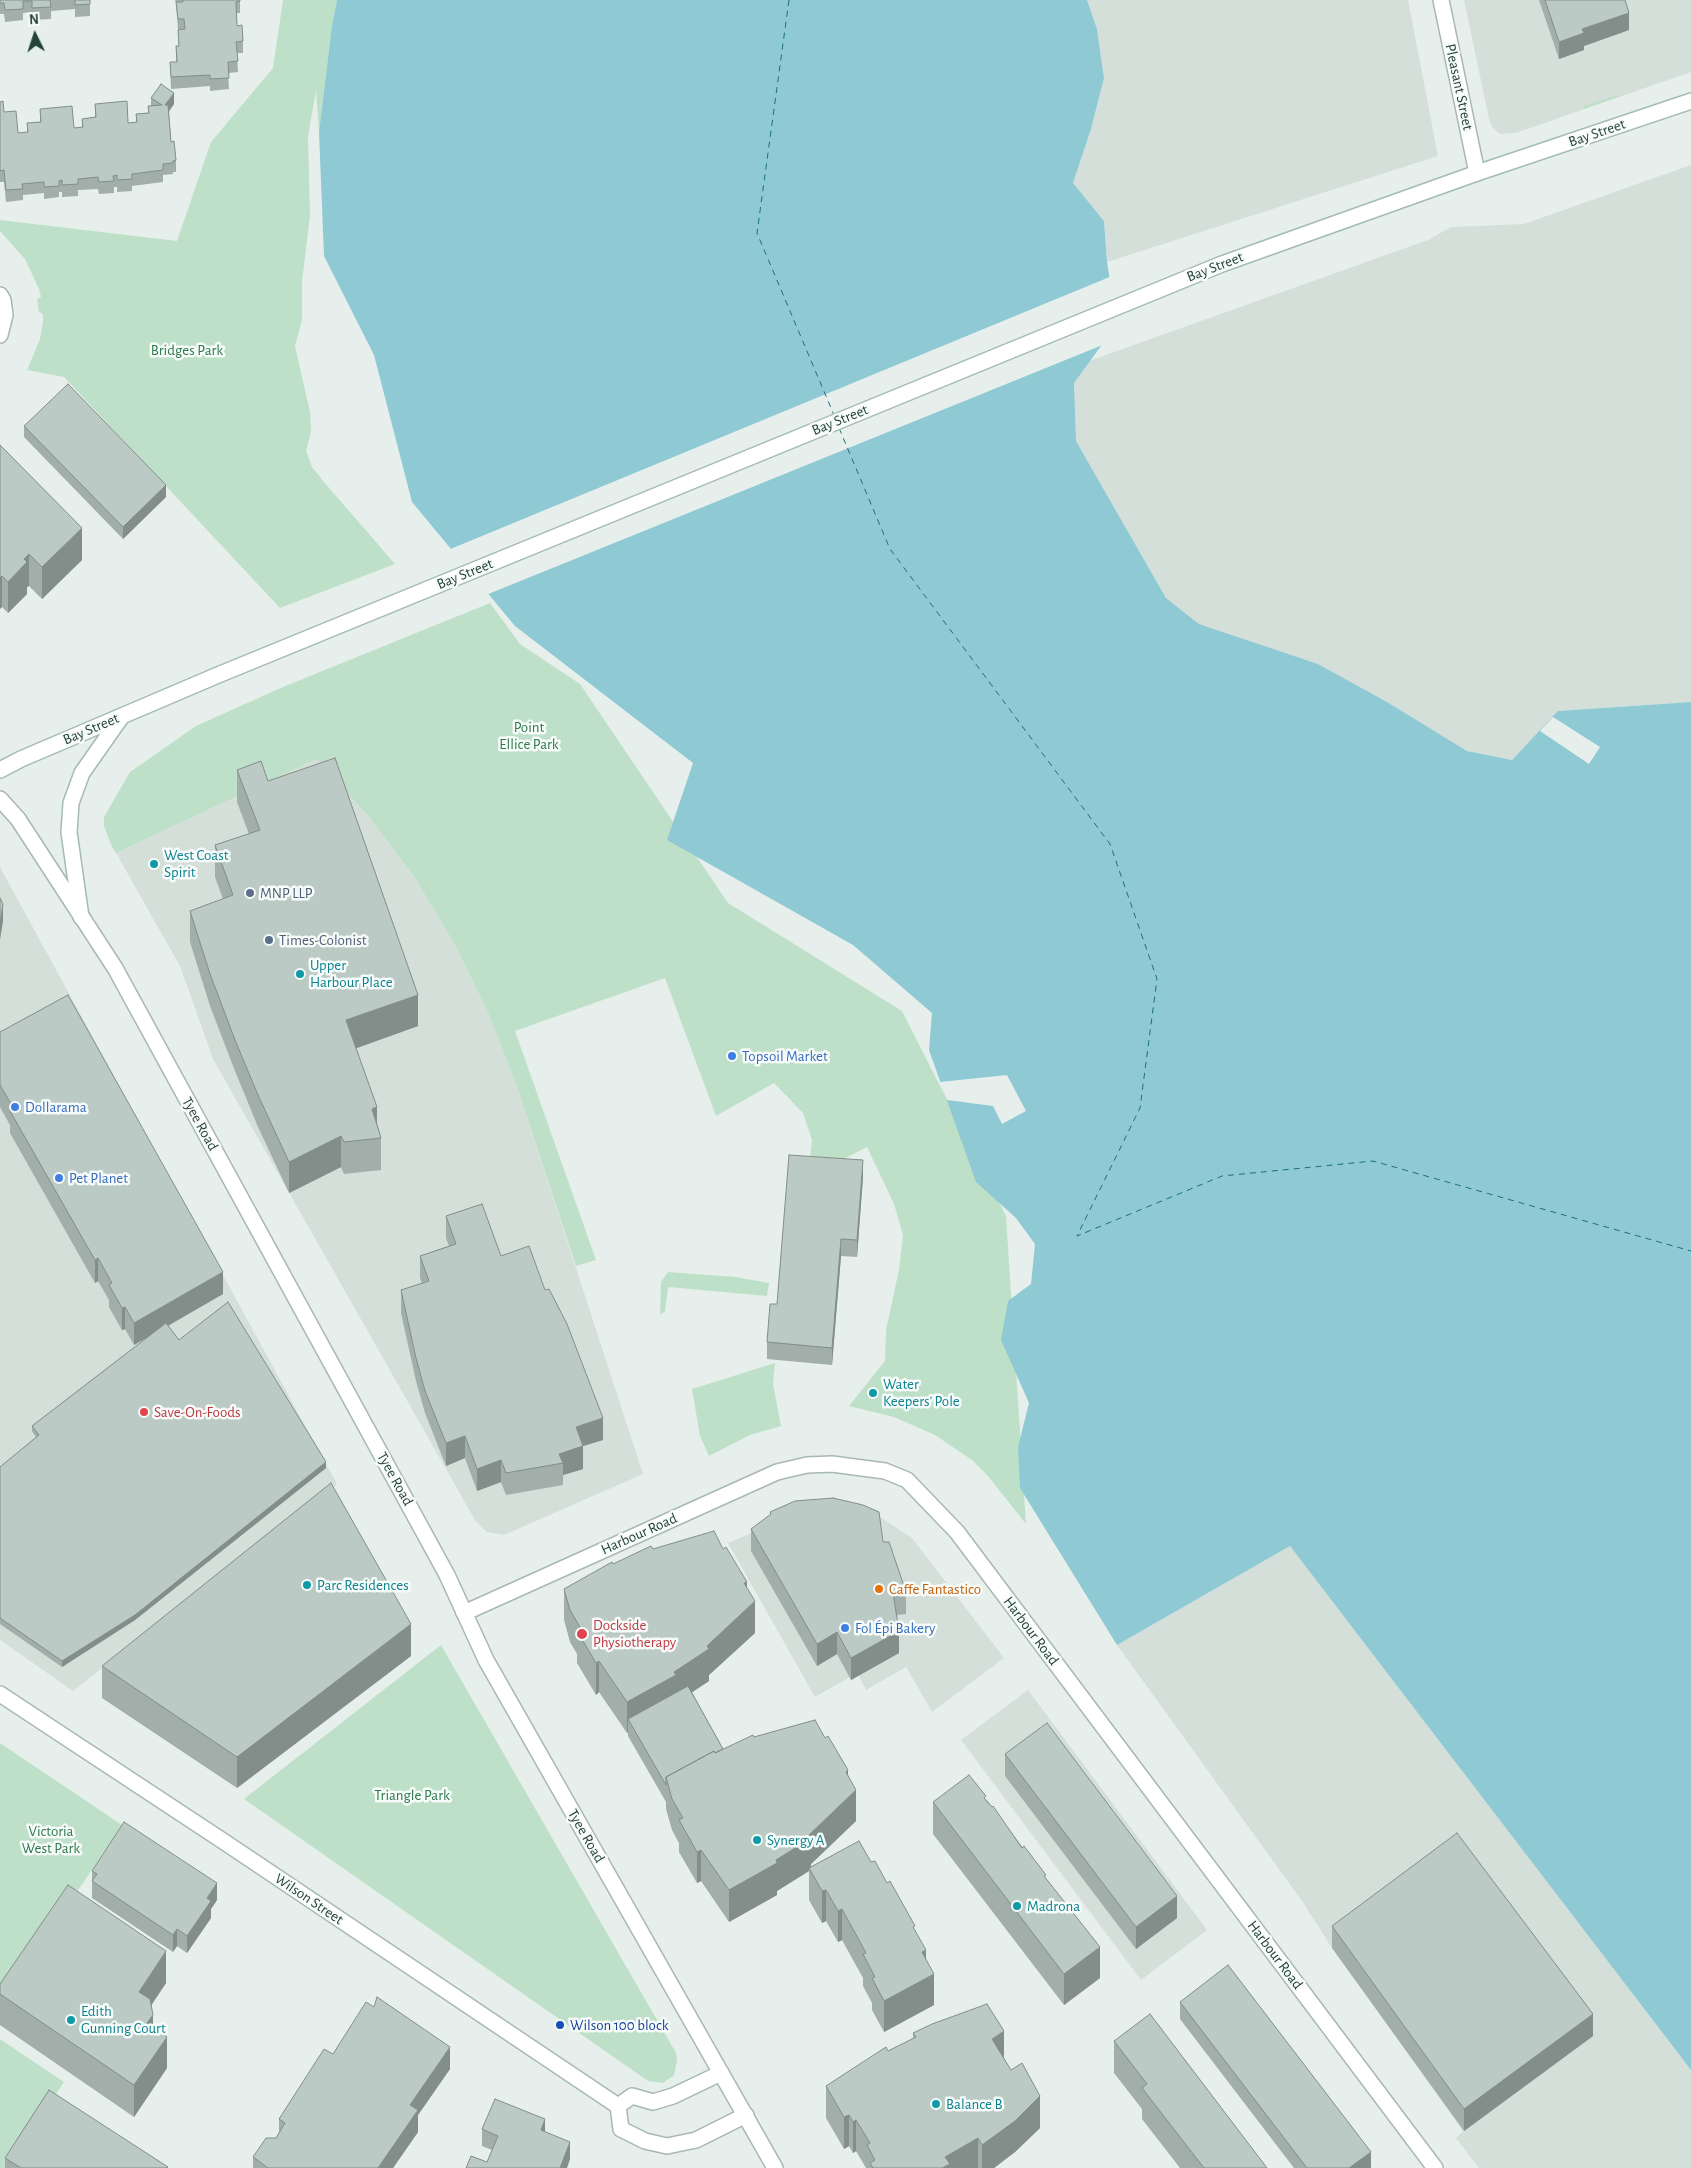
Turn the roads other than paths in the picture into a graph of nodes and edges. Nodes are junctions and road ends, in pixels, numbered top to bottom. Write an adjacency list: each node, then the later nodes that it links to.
1 (1441, 0): 3 (street, Pleasant Street)
2 (1691, 101): 3 (street, Bay Street)
3 (1477, 174): 6 (street, Bay Street)
4 (0, 295): 5 (street)
5 (0, 335)
6 (122, 716): 7 (street, Bay Street); 9 (street)
7 (0, 770)
8 (0, 799): 9 (street, Tyee Road)
9 (81, 917): 10 (street, Tyee Road)
10 (464, 1613): 12 (street, Tyee Road); 16 (street, Harbour Road)
11 (0, 1694): 13 (street, Wilson Street)
12 (721, 2073): 13 (street); 14 (street, Tyee Road)
13 (618, 2106): 14 (street)
14 (746, 2115): 15 (street, Tyee Road)
15 (775, 2168)
16 (1435, 2168)

